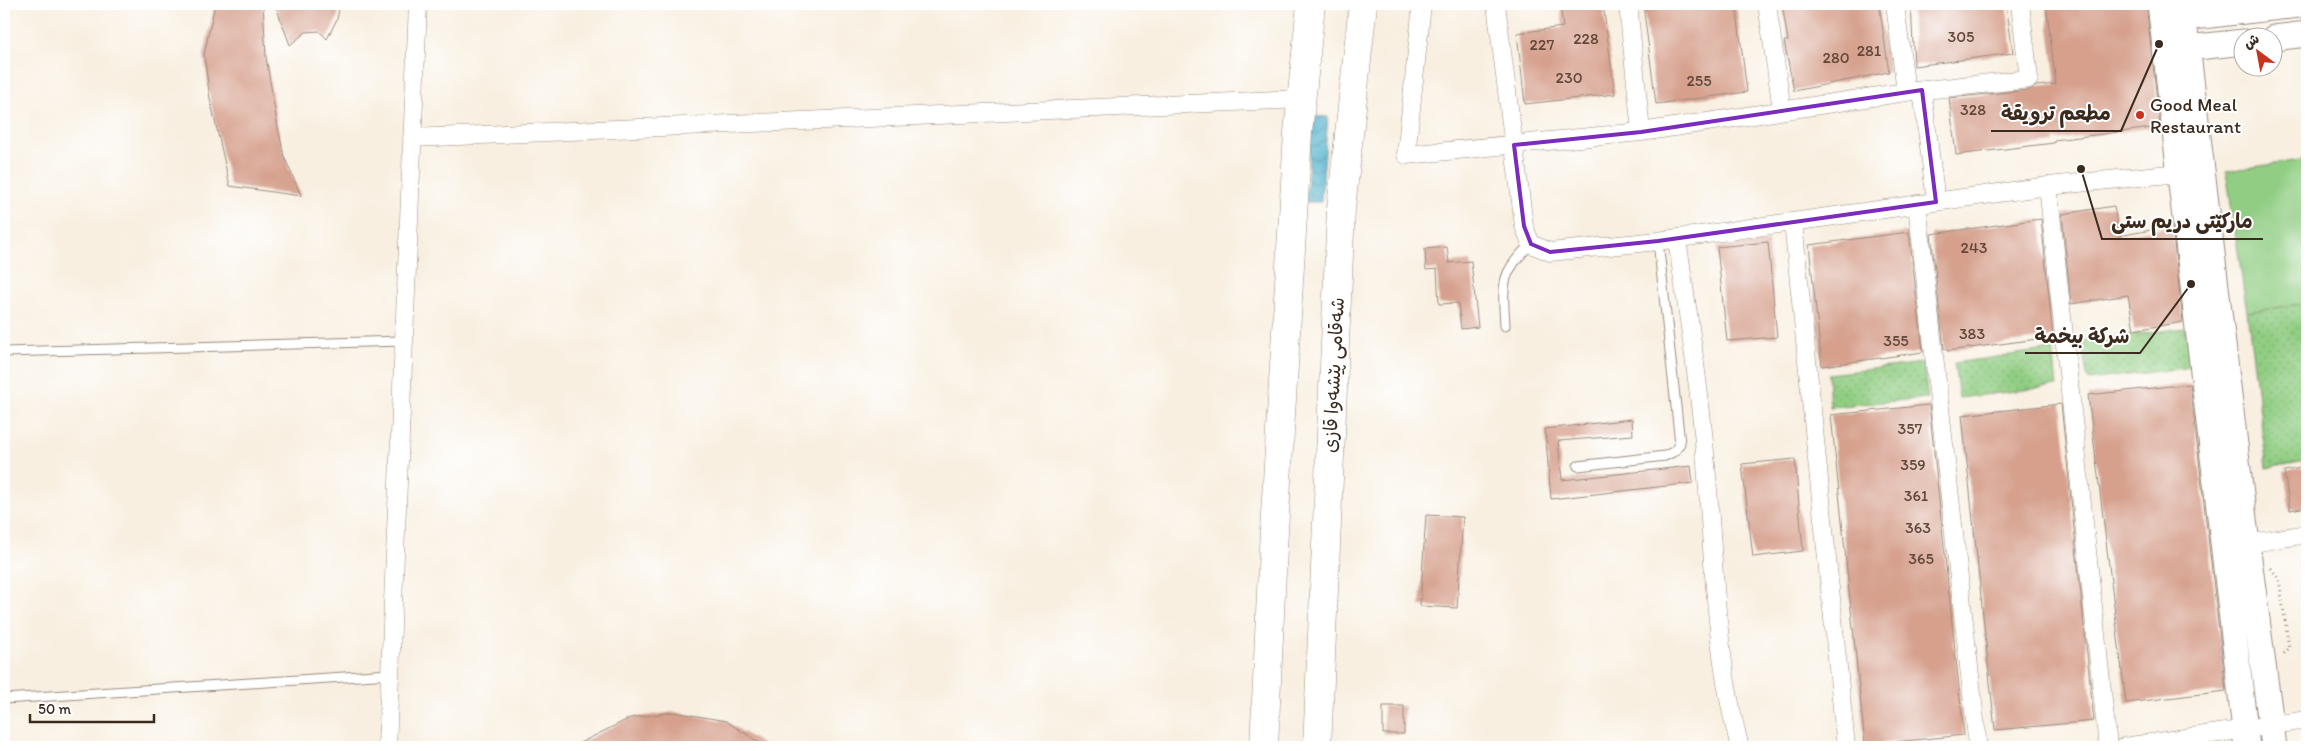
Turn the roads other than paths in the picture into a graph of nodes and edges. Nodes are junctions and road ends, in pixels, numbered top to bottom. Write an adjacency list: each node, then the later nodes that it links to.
1 (418, 4): 22 (street)
2 (1311, 4): 18 (highway)
3 (1363, 4): 45 (highway, شەقامی پێشەوا قازی)
4 (1422, 4): 23 (street)
5 (1496, 4): 23 (street)
6 (1628, 4): 21 (street)
7 (1768, 4): 19 (street)
8 (1895, 4): 17 (street)
9 (2020, 4): 17 (street)
10 (2160, 4): 20 (street)
11 (2307, 4): 12 (street)
12 (2183, 11): 16 (street)
13 (2307, 34): 14 (street)
14 (2284, 37)
15 (2234, 43): 16 (street)
16 (2188, 48): 20 (street)
17 (1914, 91): 19 (street); 26 (street)
18 (1301, 99): 22 (street); 44 (highway)
19 (1782, 110): 21 (street)
20 (2184, 115): 24 (street); 37 (street)
21 (1641, 132): 23 (street)
22 (412, 138): 33 (street)
23 (1514, 145): 31 (street)
24 (2180, 173): 25 (street); 42 (street)
25 (2048, 186): 26 (street); 49 (street)
26 (1936, 202): 27 (street)
27 (1917, 204): 28 (street); 48 (street)
28 (1793, 222): 29 (street); 47 (street)
29 (1677, 238): 30 (street); 46 (street)
30 (1658, 241): 31 (street); 35 (lane)
31 (1531, 244): 32 (lane)
32 (1505, 326)
33 (404, 341): 34 (lane); 38 (street)
34 (4, 352)
35 (1578, 466)
36 (2307, 534): 37 (street)
37 (2247, 544): 41 (street)
38 (390, 674): 39 (lane); 43 (street)
39 (4, 700)
40 (2307, 720): 41 (street)
41 (2273, 736): 42 (street)
42 (2246, 740): 50 (street)
43 (387, 747)
44 (1264, 747)
45 (1317, 747)
46 (1740, 747)
47 (1846, 747)
48 (1978, 747)
49 (2108, 747)
50 (2124, 747)

